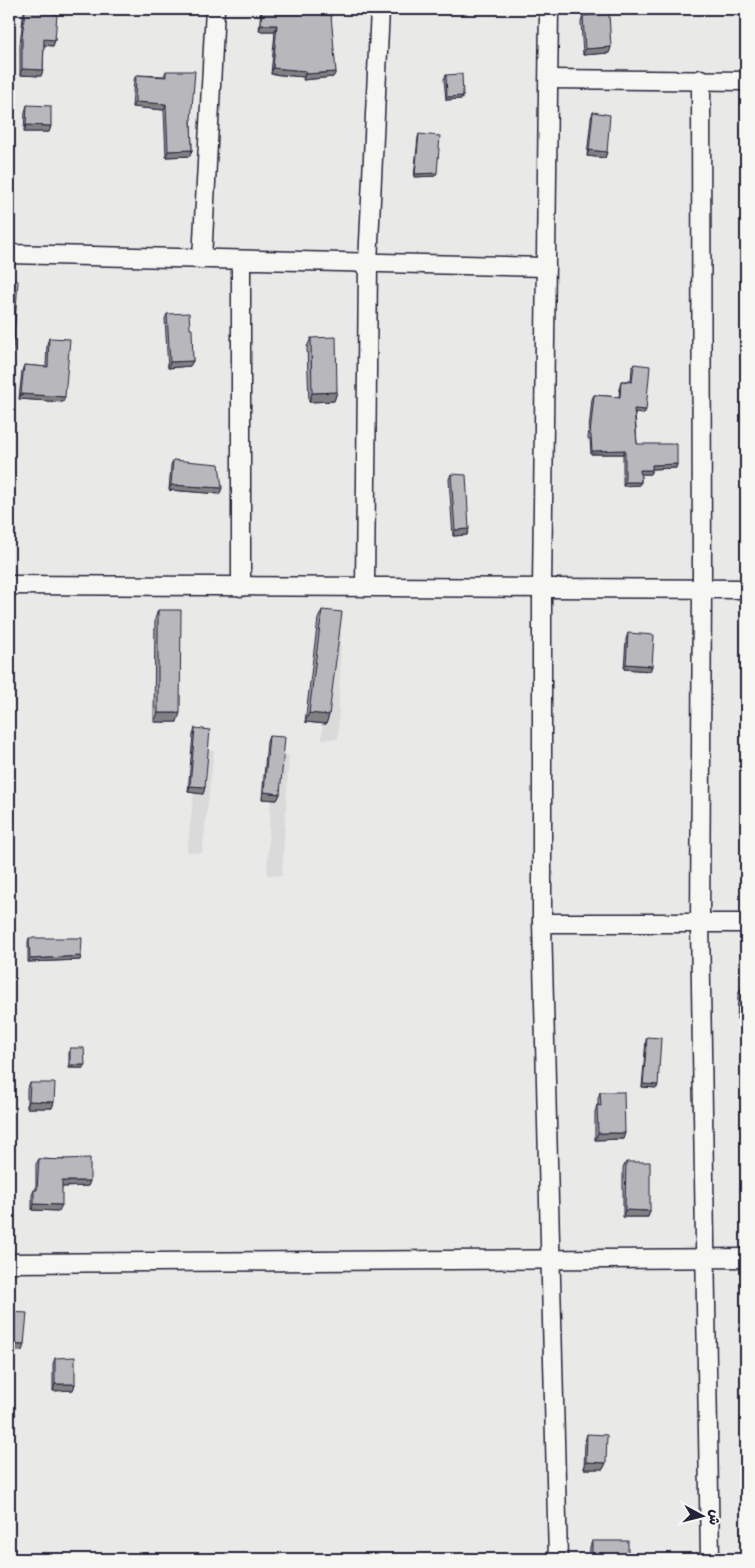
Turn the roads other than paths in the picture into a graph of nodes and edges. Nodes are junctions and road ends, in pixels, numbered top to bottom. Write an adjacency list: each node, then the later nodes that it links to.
1 (215, 9): 8 (street)
2 (380, 9): 10 (street)
3 (549, 9): 4 (street)
4 (549, 79): 5 (street); 11 (street)
5 (701, 80): 6 (street); 16 (street)
6 (746, 81)
7 (9, 254): 8 (street)
8 (202, 259): 9 (street)
9 (241, 260): 10 (street); 13 (street)
10 (368, 263): 11 (street); 14 (street)
11 (546, 267): 15 (street)
12 (9, 585): 13 (street)
13 (241, 587): 14 (street)
14 (365, 587): 15 (street)
15 (542, 588): 16 (street); 19 (street)
16 (702, 589): 17 (street); 18 (street)
17 (746, 589)
18 (700, 922): 19 (street); 20 (street); 22 (street)
19 (542, 923): 21 (street)
20 (746, 923)
21 (551, 1258): 22 (street); 24 (street); 25 (street)
22 (705, 1258): 23 (street); 26 (street)
23 (746, 1258)
24 (9, 1263)
25 (558, 1559)
26 (710, 1559)

